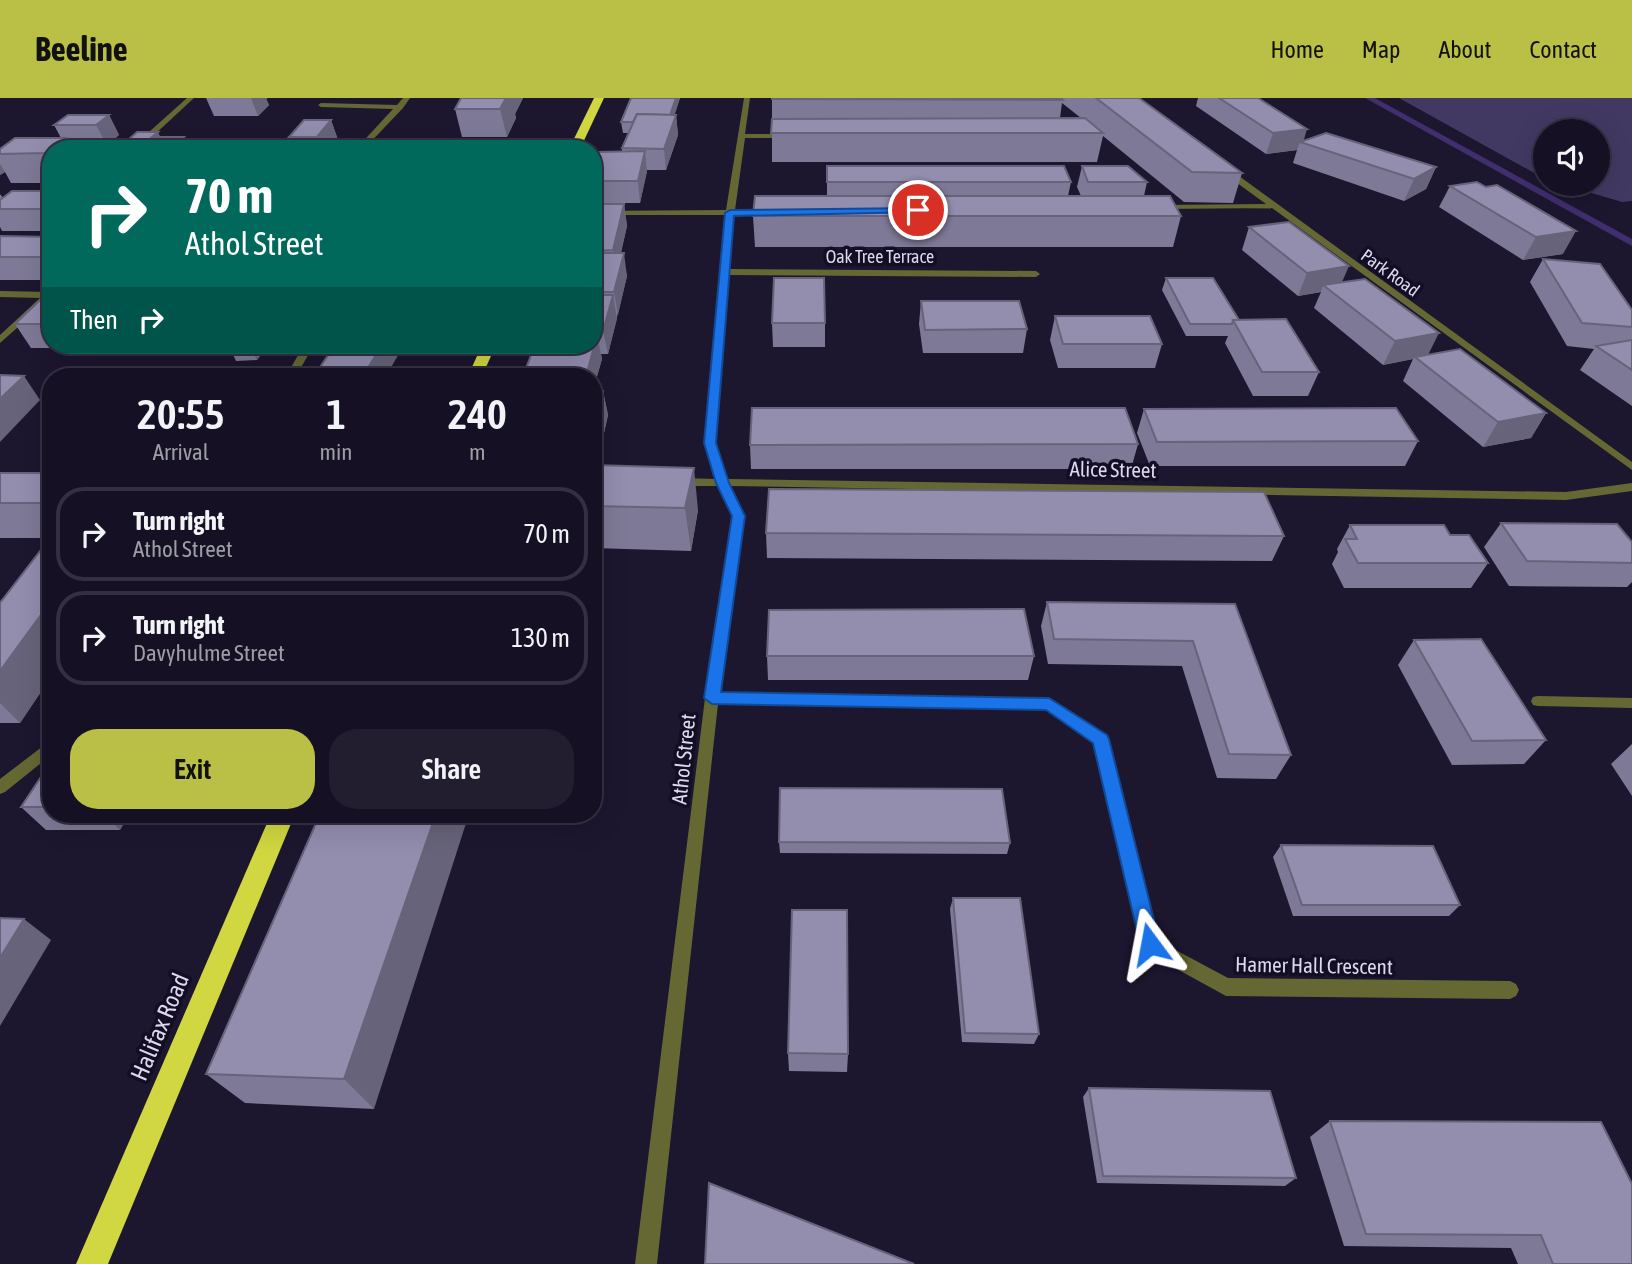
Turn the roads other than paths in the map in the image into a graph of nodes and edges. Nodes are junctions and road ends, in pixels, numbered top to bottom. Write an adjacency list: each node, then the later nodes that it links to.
1 (191, 98): 9 (street)
2 (407, 98): 6 (street)
3 (599, 98): 11 (highway)
4 (747, 98): 7 (street, Athol Street)
5 (321, 105): 6 (street)
6 (401, 107): 10 (street)
7 (742, 136): 8 (street); 17 (street, Athol Street)
8 (798, 136)
9 (144, 140)
10 (369, 140)
11 (579, 140)
12 (1218, 164): 13 (street, Park Road)
13 (1270, 206): 14 (street); 24 (street, Park Road)
14 (1147, 207)
15 (785, 212): 17 (street)
16 (602, 213): 17 (street)
17 (730, 213): 18 (street, Athol Street)
18 (724, 272): 19 (street, Oak Tree Terrace); 26 (street, Athol Street)
19 (1036, 274)
20 (0, 294): 21 (street)
21 (42, 295)
22 (42, 302): 23 (street)
23 (0, 340)
24 (1632, 467)
25 (671, 482): 26 (street, Alice Street)
26 (723, 483): 27 (street, Alice Street); 28 (street, Athol Street)
27 (1632, 487)
28 (712, 698): 34 (street, Hamer Hall Crescent); 36 (street, Athol Street)
29 (1538, 701): 30 (street)
30 (1632, 703)
31 (42, 753): 32 (street)
32 (0, 788)
33 (279, 823): 35 (highway, Halifax Road)
34 (1510, 990)
35 (92, 1264)
36 (646, 1264)

